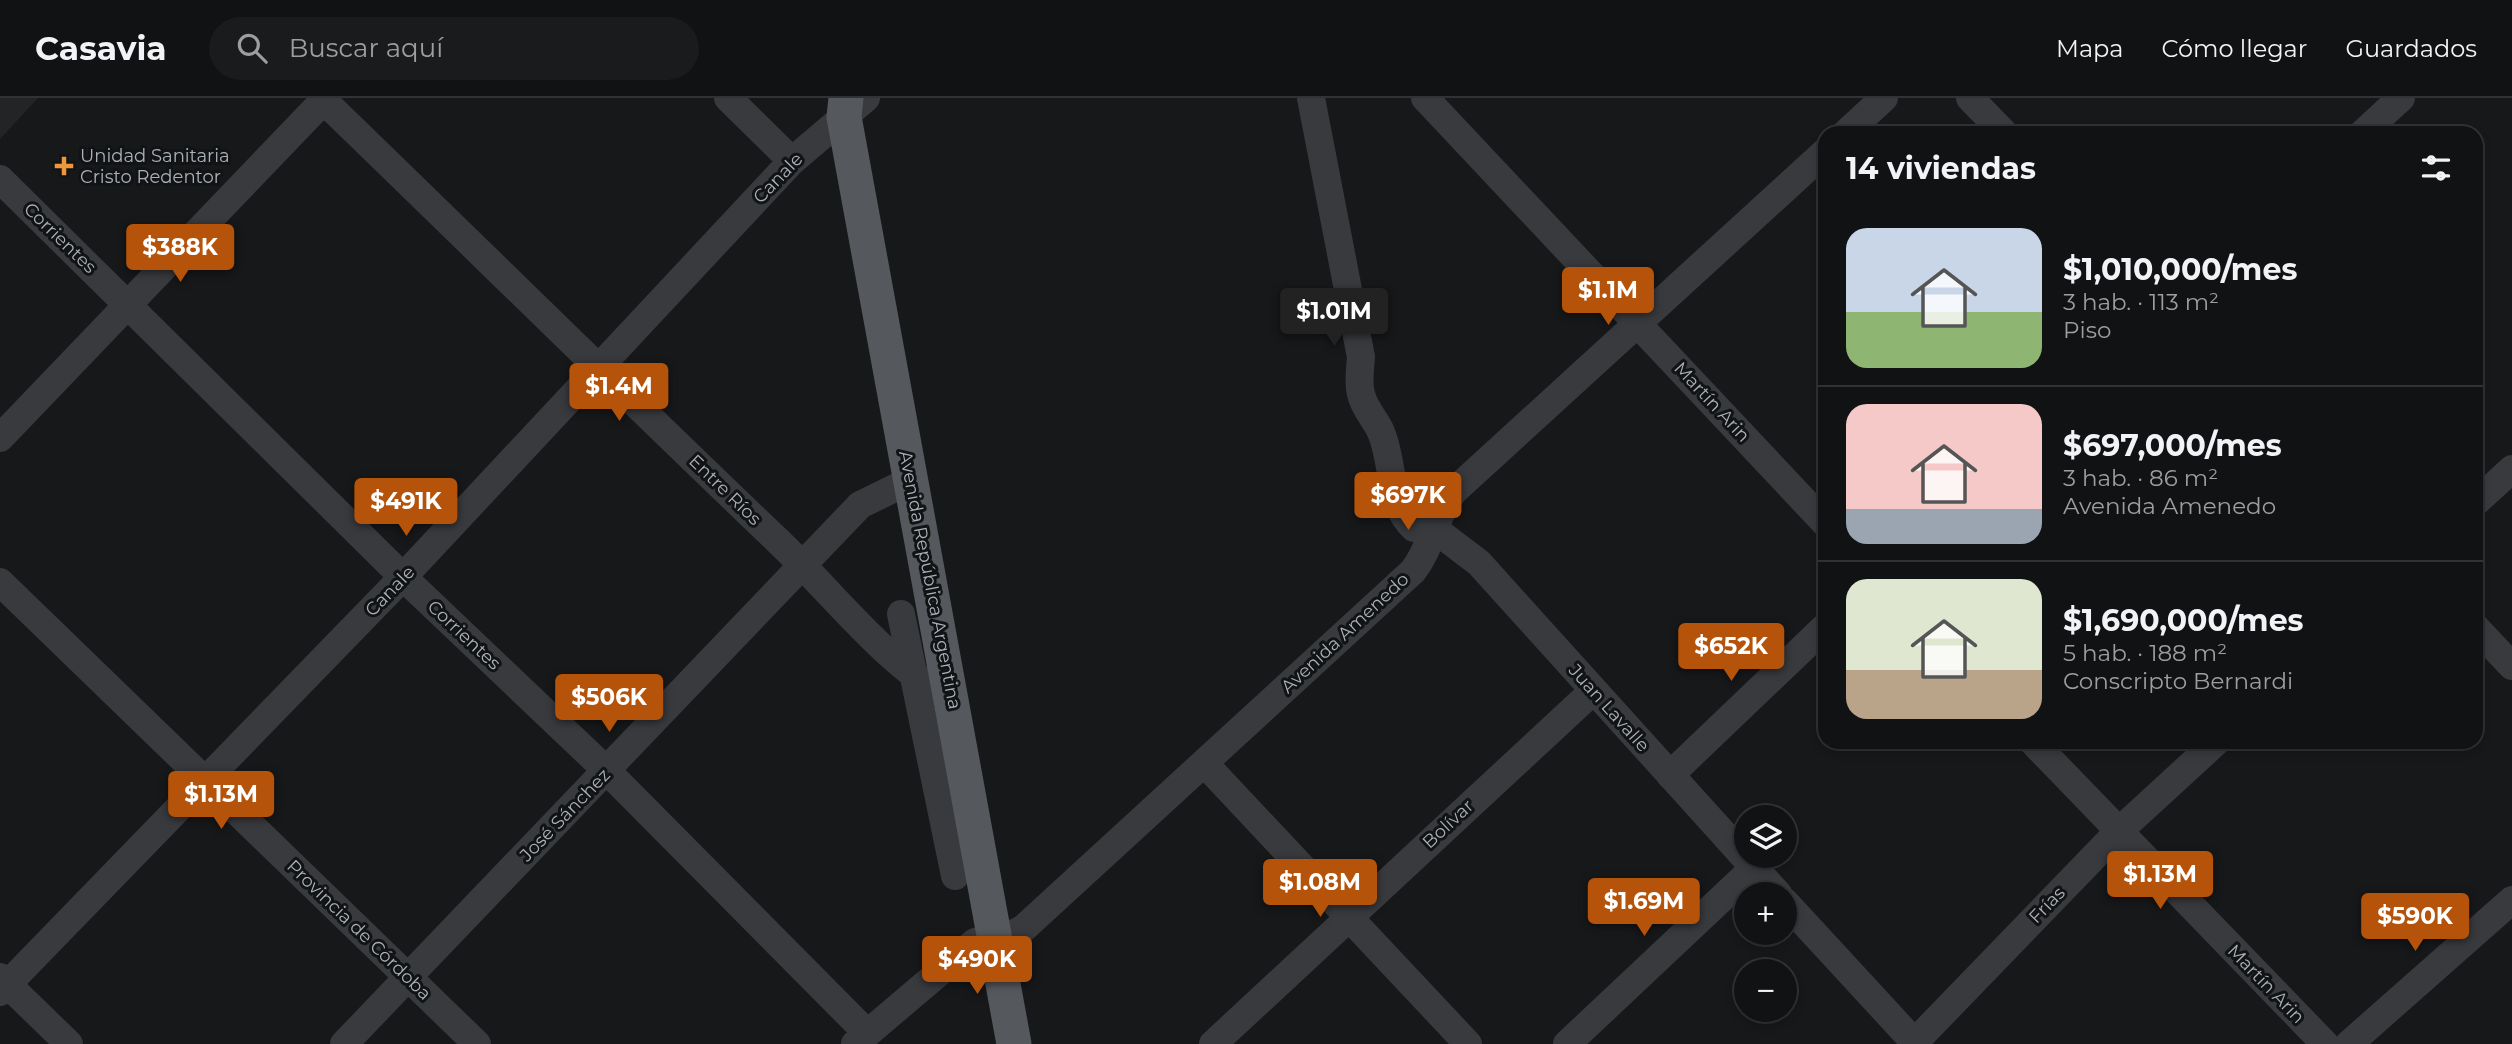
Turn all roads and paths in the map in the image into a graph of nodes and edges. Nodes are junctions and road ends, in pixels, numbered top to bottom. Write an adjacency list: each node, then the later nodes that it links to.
1 (728, 98): 13 (street)
2 (1311, 98): 23 (street, Juan Lavalle)
3 (1884, 98): 9 (street)
4 (1970, 98): 10 (street)
5 (2401, 98): 11 (street)
6 (324, 99): 15 (street); 17 (street, Entre Ríos)
7 (1431, 100): 16 (street, Martín Arin)
8 (846, 103): 13 (street, Canale); 20 (main road, Avenida República Argentina)
9 (1854, 126)
10 (1997, 126)
11 (2371, 126)
12 (1818, 158): 16 (street, Avenida Amenedo)
13 (792, 161): 17 (street, Canale)
14 (0, 179): 15 (street, Corrientes)
15 (127, 304): 18 (street); 25 (street, Corrientes)
16 (1639, 324): 22 (street, Martín Arin); 23 (street, Avenida Amenedo)
17 (598, 370): 24 (street, Entre Ríos); 25 (street, Canale)
18 (0, 438)
19 (2512, 469): 21 (street)
20 (911, 480): 24 (street, José Sánchez); 33 (main road, Avenida República Argentina)
21 (2483, 496)
22 (1818, 516)
23 (1433, 528): 32 (street, Juan Lavalle); 36 (street, Avenida Amenedo)
24 (804, 566): 31 (street, Entre Ríos); 37 (street, José Sánchez)
25 (403, 578): 37 (street, Corrientes); 39 (street, Canale)
26 (0, 582): 39 (street, Provincia de Córdoba)
27 (901, 614): 31 (street)
28 (1818, 634): 38 (street)
29 (2483, 635): 30 (street)
30 (2512, 666)
31 (915, 678): 33 (street, Entre Ríos); 43 (street)
32 (1593, 691): 38 (street, Juan Lavalle); 46 (street, Bolívar)
33 (952, 699): 48 (main road, Avenida República Argentina)
34 (2040, 749): 40 (street, Martín Arin)
35 (2208, 749): 40 (street, Frías)
36 (1205, 764): 46 (street); 48 (street, Avenida Amenedo)
37 (607, 771): 49 (street, José Sánchez); 51 (street, Corrientes)
38 (1670, 775): 41 (street, Juan Lavalle)
39 (206, 782): 49 (street, Provincia de Córdoba); 50 (street, Canale)
40 (2118, 832): 53 (street, Frías); 61 (street, Martín Arin)
41 (1734, 846)
42 (1754, 868): 44 (street, Juan Lavalle); 60 (street)
43 (955, 876)
44 (1767, 882)
45 (2512, 900): 52 (street)
46 (1350, 915): 58 (street, Bolívar); 59 (street)
47 (1797, 915): 53 (street)
48 (996, 938): 51 (street, Avenida Amenedo); 57 (main road, Avenida República Argentina)
49 (407, 978): 55 (street, José Sánchez); 56 (street, Provincia de Córdoba)
50 (2, 985): 54 (street)
51 (861, 1039)
52 (2361, 1040)
53 (1915, 1043)
54 (69, 1044)
55 (344, 1044)
56 (477, 1044)
57 (1014, 1044)
58 (1213, 1044)
59 (1468, 1044)
60 (1567, 1044)
61 (2325, 1044)

